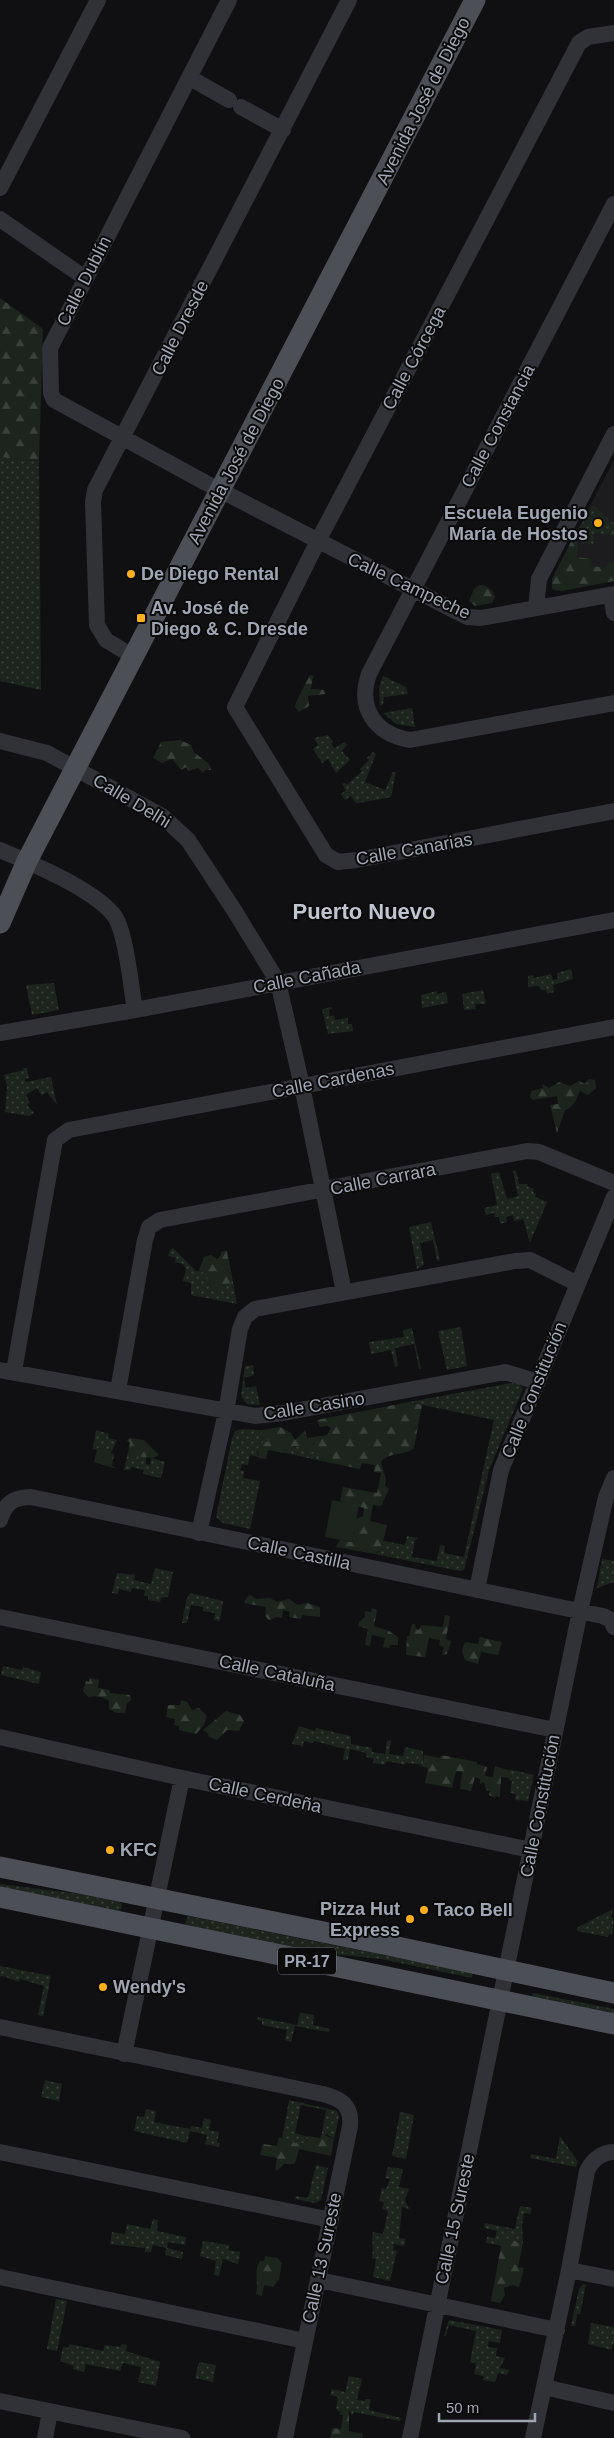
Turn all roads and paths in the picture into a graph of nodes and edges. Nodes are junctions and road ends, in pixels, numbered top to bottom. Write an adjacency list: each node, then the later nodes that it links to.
1 (98, 0): 8 (street)
2 (229, 0): 6 (street, Calle Dublín)
3 (348, 0): 7 (street, Calle Dresde)
4 (475, 0): 14 (main road, Avenida José de Diego)
5 (614, 33): 15 (street, Calle Córcega)
6 (190, 78): 7 (street); 11 (street, Calle Dublín)
7 (283, 130): 13 (street, Calle Dresde)
8 (0, 188)
9 (614, 204): 16 (street, Calle Constancia)
10 (0, 219): 11 (street)
11 (85, 278): 13 (street, Calle Dublín)
12 (614, 434): 18 (street)
13 (123, 439): 14 (street, Calle Dublín); 20 (street, Calle Dresde)
14 (220, 491): 15 (street, Calle Campeche); 20 (main road, Avenida José de Diego)
15 (318, 541): 16 (street, Calle Campeche); 22 (street, Calle Córcega)
16 (412, 591): 18 (street, Calle Campeche); 21 (street, Calle Constancia)
17 (612, 595): 18 (street, Calle Campeche); 19 (street)
18 (536, 606)
19 (614, 613)
20 (134, 657): 24 (main road, Avenida José de Diego)
21 (614, 703)
22 (235, 708): 25 (street, Calle Canarias)
23 (0, 741): 24 (street, Calle Delhi)
24 (76, 768): 27 (main road, Avenida José de Diego); 30 (street, Calle Delhi)
25 (614, 811)
26 (0, 850): 27 (street)
27 (27, 861): 29 (main road, Avenida José de Diego); 31 (street)
28 (614, 920): 30 (street, Calle Cañada)
29 (0, 923)
30 (278, 982): 31 (street, Calle Cañada); 34 (street, Calle Delhi)
31 (135, 1010): 33 (street, Calle Cañada)
32 (614, 1027): 34 (street, Calle Cardenas)
33 (0, 1033)
34 (302, 1086): 36 (street, Calle Delhi); 40 (street, Calle Cardenas)
35 (614, 1183): 36 (street, Calle Carrara)
36 (322, 1191): 39 (street, Calle Delhi); 42 (street, Calle Carrara)
37 (614, 1197): 38 (street, Calle Constitución)
38 (578, 1284): 39 (street); 41 (street, Calle Constitución)
39 (344, 1292): 43 (street)
40 (7, 1371): 42 (street, Calle Casino)
41 (538, 1382): 43 (street, Calle Casino); 47 (street, Calle Constitución)
42 (118, 1390): 43 (street, Calle Casino)
43 (226, 1412): 46 (street)
44 (614, 1478): 48 (street, Calle Constitución)
45 (0, 1520): 46 (street, Calle Castilla)
46 (199, 1533): 47 (street, Calle Castilla)
47 (477, 1590): 48 (street, Calle Castilla)
48 (580, 1611): 50 (street, Calle Castilla); 51 (street, Calle Constitución)
49 (0, 1616): 51 (street, Calle Cataluña)
50 (614, 1627)
51 (555, 1730): 54 (street, Calle Constitución)
52 (0, 1737): 53 (street, Calle Cerdeña)
53 (182, 1778): 54 (street, Calle Cerdeña); 57 (street)
54 (531, 1850): 59 (street, Calle Constitución)
55 (0, 1867): 57 (main road, PR-17)
56 (0, 1897): 58 (main road, PR-17)
57 (156, 1898): 58 (street); 59 (main road, PR-17)
58 (150, 1928): 61 (main road, PR-17); 64 (street)
59 (506, 1971): 60 (main road, PR-17); 61 (street, Calle Constitución)
60 (614, 1993)
61 (499, 2000): 62 (main road, PR-17); 72 (street, Calle 15 Sureste)
62 (614, 2024)
63 (0, 2027): 64 (street, Calle 13 Sureste)
64 (124, 2054): 67 (street, Calle 13 Sureste)
65 (0, 2152): 67 (street)
66 (614, 2152): 68 (street)
67 (331, 2220): 71 (street, Calle 13 Sureste)
68 (569, 2270): 70 (street); 73 (street)
69 (0, 2276): 74 (street)
70 (614, 2279)
71 (319, 2280): 72 (street); 74 (street, Calle 13 Sureste)
72 (437, 2305): 73 (street); 82 (street, Calle 15 Sureste)
73 (557, 2330): 75 (street)
74 (305, 2340): 81 (street, Calle 13 Sureste)
75 (544, 2387): 77 (street); 83 (street)
76 (0, 2401): 78 (street)
77 (614, 2402)
78 (50, 2412): 79 (street); 80 (street)
79 (45, 2438)
80 (182, 2438)
81 (285, 2438)
82 (410, 2438)
83 (533, 2438)

